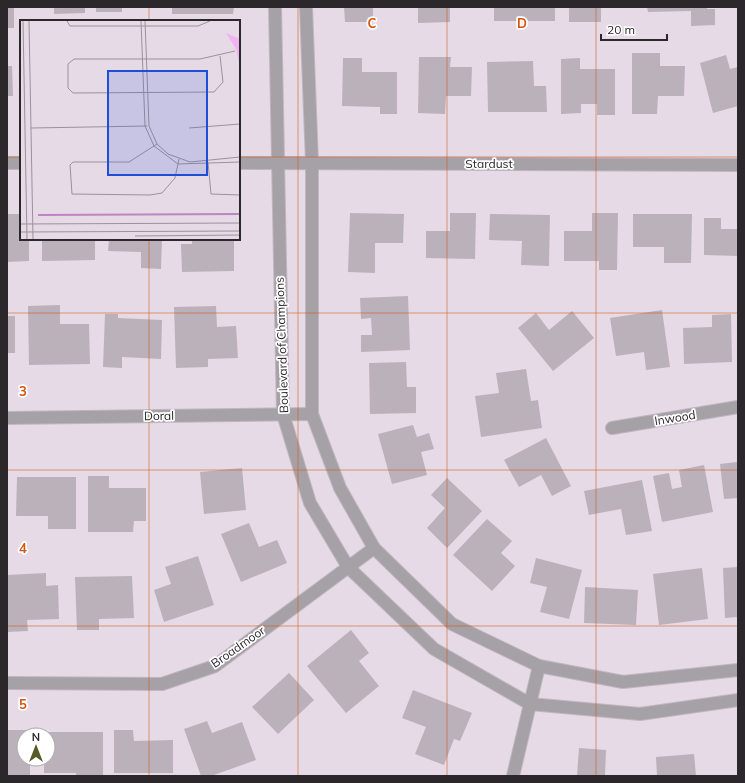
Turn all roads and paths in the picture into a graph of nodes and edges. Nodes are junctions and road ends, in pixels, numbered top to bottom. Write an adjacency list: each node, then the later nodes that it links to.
1 (275, 7): 6 (street, Boulevard of Champions)
2 (306, 7): 7 (street)
3 (7, 163): 4 (street)
4 (20, 163)
5 (240, 163): 6 (street, Stardust)
6 (278, 163): 7 (street, Stardust); 10 (street, Boulevard of Champions)
7 (312, 163): 8 (street, Stardust); 11 (street)
8 (738, 165)
9 (738, 408): 13 (street, Inwood)
10 (283, 414): 11 (street, Doral); 12 (street, Doral); 15 (street, Boulevard of Champions)
11 (312, 414): 14 (street)
12 (7, 418)
13 (612, 428)
14 (374, 548): 15 (street, Broadmoor); 16 (street)
15 (348, 568): 18 (street, Broadmoor); 20 (street, Boulevard of Champions)
16 (539, 666): 17 (street); 20 (street)
17 (738, 670)
18 (7, 683)
19 (738, 700): 20 (street, Boulevard of Champions)
20 (530, 704): 21 (street)
21 (513, 776)

